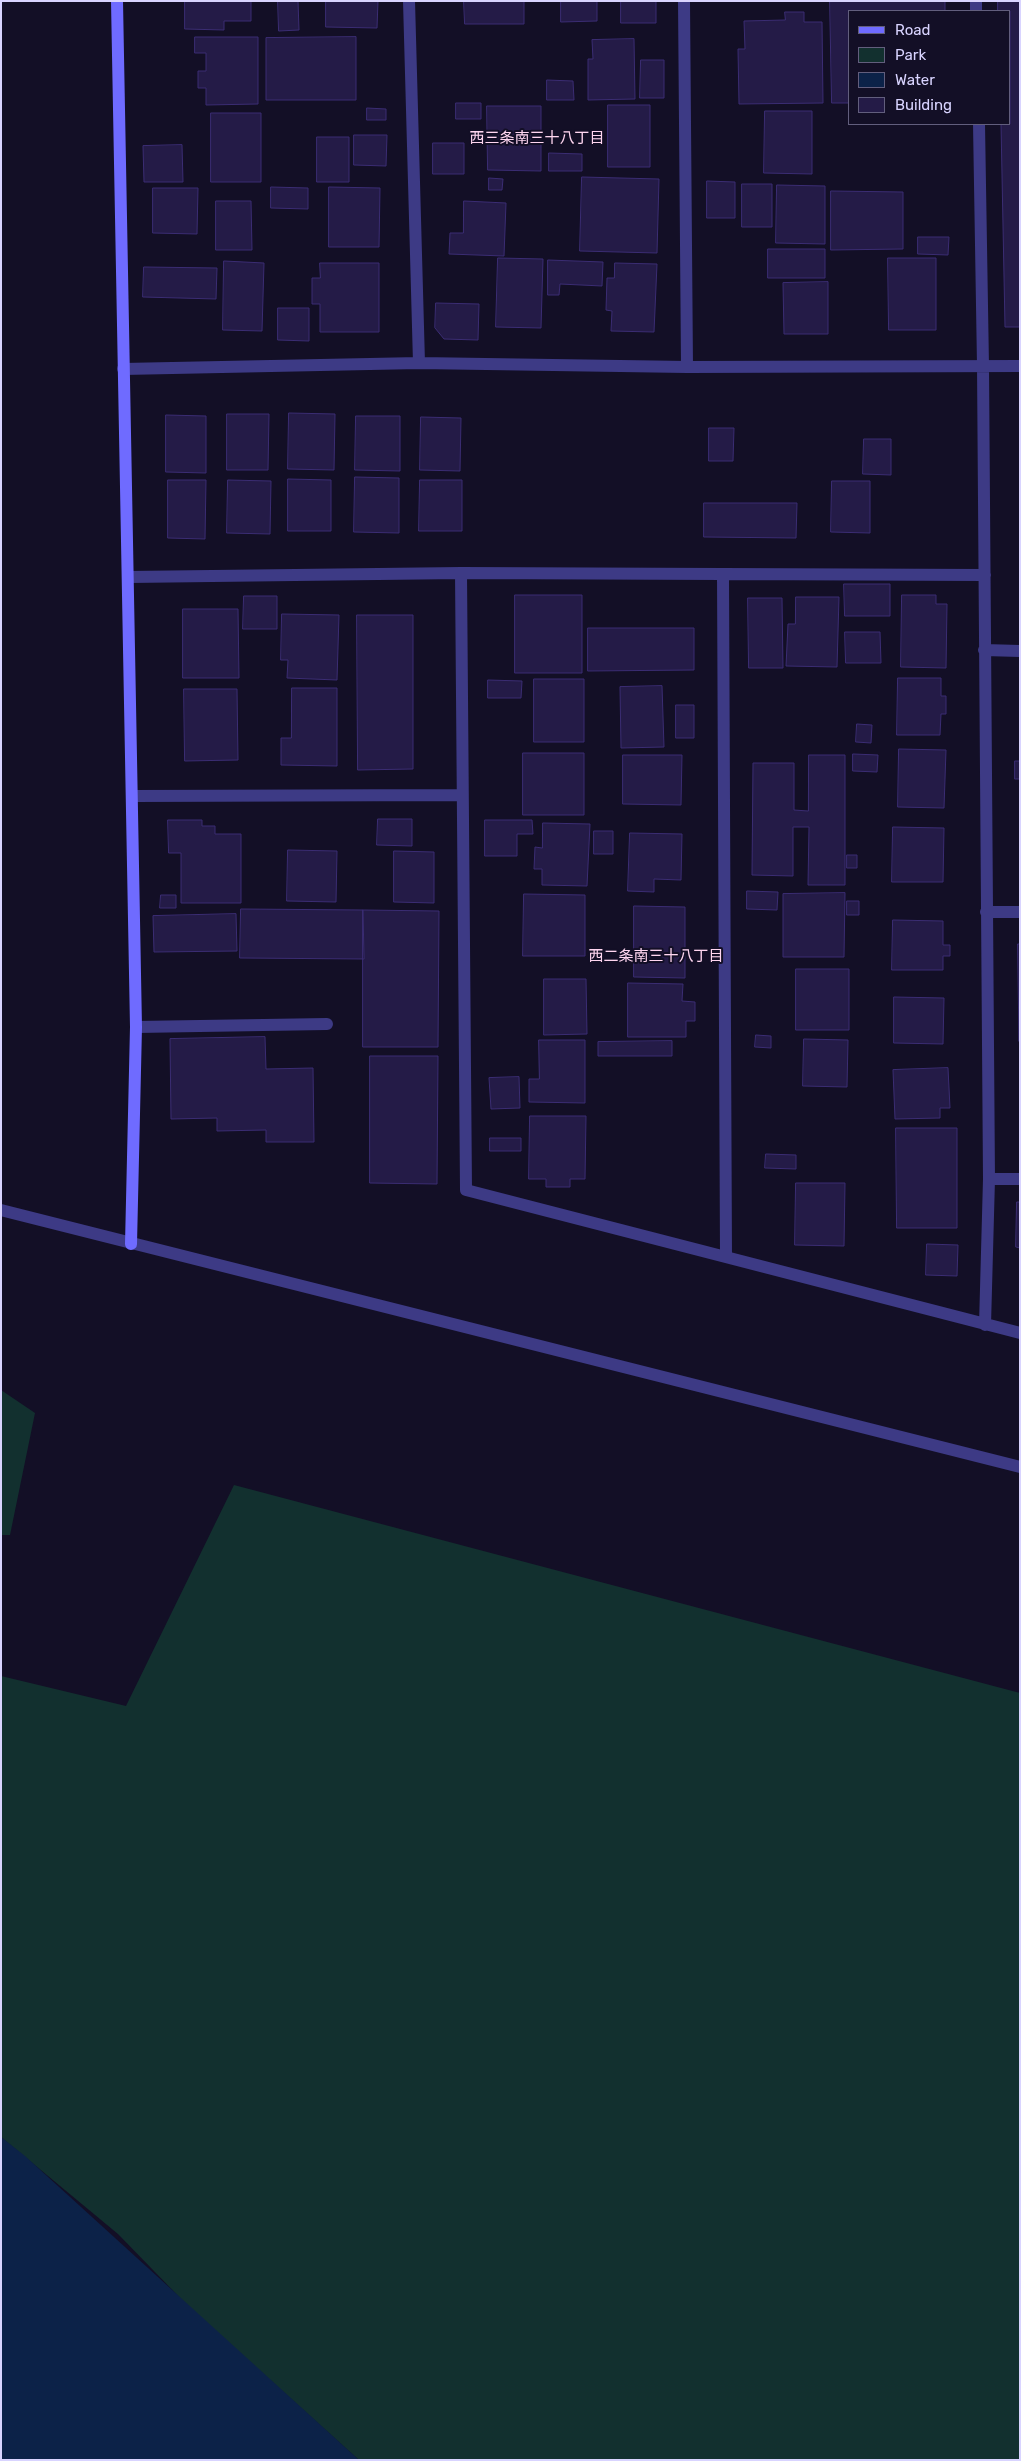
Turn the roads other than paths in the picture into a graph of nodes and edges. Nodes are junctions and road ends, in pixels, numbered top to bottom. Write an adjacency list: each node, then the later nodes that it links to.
1 (117, 1): 9 (street)
2 (409, 1): 5 (street)
3 (684, 1): 8 (street)
4 (979, 125): 6 (street)
5 (419, 363): 8 (street); 9 (street)
6 (984, 366): 7 (street); 8 (street); 12 (street)
7 (1020, 366)
8 (687, 367)
9 (123, 369): 13 (street)
10 (461, 573): 11 (street); 13 (street); 16 (street)
11 (723, 575): 12 (street); 26 (street)
12 (985, 576): 14 (street)
13 (129, 577): 17 (street)
14 (984, 650): 15 (street); 18 (street)
15 (1020, 650)
16 (462, 795): 17 (street); 26 (street)
17 (133, 796): 21 (street)
18 (986, 912): 19 (street); 22 (street)
19 (1020, 912)
20 (327, 1024): 21 (street)
21 (136, 1027): 25 (street)
22 (989, 1179): 23 (street); 27 (street)
23 (1020, 1179)
24 (1, 1210): 25 (street)
25 (131, 1244): 29 (street)
26 (726, 1258): 27 (street)
27 (985, 1325): 28 (street)
28 (1020, 1333)
29 (1020, 1467)

